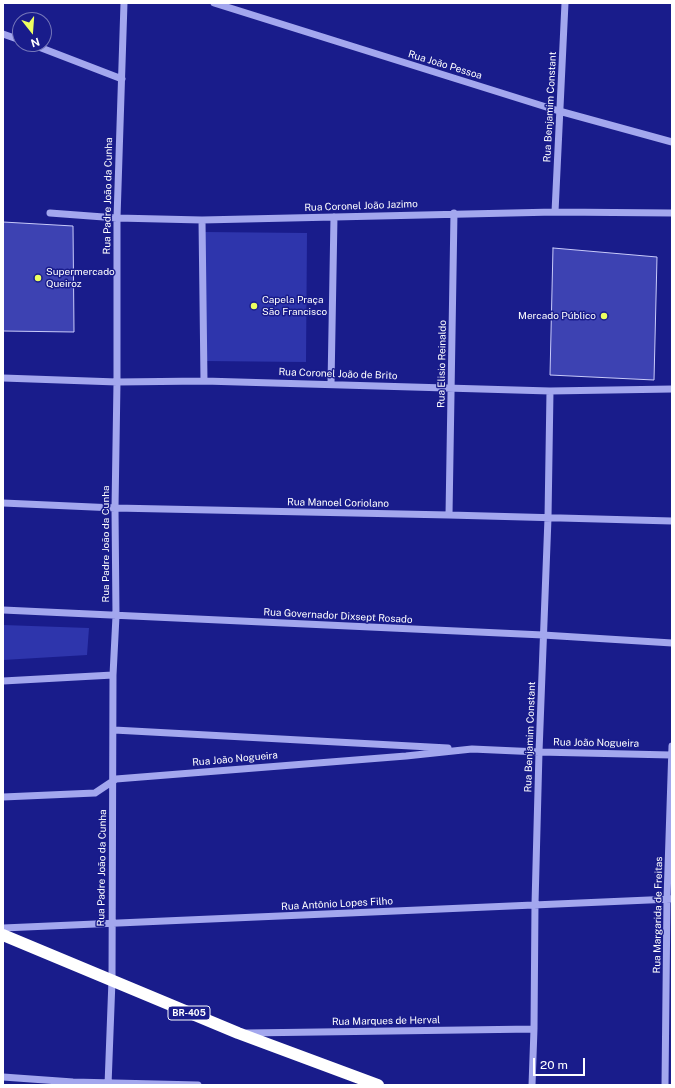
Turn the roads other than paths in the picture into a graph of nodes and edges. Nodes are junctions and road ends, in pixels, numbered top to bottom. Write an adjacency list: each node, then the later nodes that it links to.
1 (124, 3): 5 (street, Rua Padre João da Cunha)
2 (214, 3): 6 (street, Rua João Pessoa)
3 (565, 3): 6 (street, Rua Benjamim Constant)
4 (52, 52): 5 (street)
5 (122, 79): 13 (street, Rua Padre João da Cunha)
6 (559, 111): 7 (street, Rua João Pessoa); 8 (street, Rua Benjamim Constant)
7 (672, 142)
8 (555, 212): 10 (street, Rua Coronel João Jazimo); 11 (street, Rua Coronel João Jazimo)
9 (50, 213): 13 (street, Rua Coronel João Jazimo)
10 (454, 213): 12 (street, Rua Coronel João Jazimo); 19 (street, Rua Elisio Reinaldo)
11 (672, 213)
12 (334, 217): 14 (street, Rua Coronel João Jazimo); 18 (street)
13 (117, 218): 14 (street, Rua Coronel João Jazimo); 17 (street, Rua Padre João da Cunha)
14 (202, 220): 16 (street)
15 (3, 378): 17 (street, Rua Coronel João de Brito)
16 (204, 381): 17 (street, Rua Coronel João de Brito); 18 (street, Rua Coronel João de Brito)
17 (117, 382): 23 (street, Rua Padre João da Cunha)
18 (331, 384): 19 (street, Rua Coronel João de Brito)
19 (452, 388): 21 (street, Rua Coronel João de Brito); 24 (street, Rua Elisio Reinaldo)
20 (672, 389): 21 (street, Rua Coronel João de Brito)
21 (550, 391): 25 (street, Rua Benjamim Constant)
22 (3, 503): 23 (street, Rua Manoel Coriolano)
23 (115, 508): 24 (street, Rua Manoel Coriolano); 28 (street, Rua Padre João da Cunha)
24 (449, 515): 25 (street, Rua Manoel Coriolano)
25 (548, 518): 26 (street, Rua Manoel Coriolano); 29 (street, Rua Benjamim Constant)
26 (672, 521)
27 (3, 610): 28 (street, Rua Governador Dixsept Rosado)
28 (116, 616): 29 (street, Rua Governador Dixsept Rosado); 31 (street, Rua Padre João da Cunha)
29 (543, 635): 30 (street, Rua Governador Dixsept Rosado); 36 (street, Rua Benjamim Constant)
30 (672, 643)
31 (113, 675): 32 (street); 33 (street, Rua Padre João da Cunha)
32 (3, 681)
33 (114, 730): 35 (street, Rua João Nogueira); 38 (street, Rua Padre João da Cunha)
34 (672, 746): 37 (street, Rua Margarida de Freitas)
35 (472, 749): 36 (street, Rua João Nogueira); 38 (street, Rua João Nogueira)
36 (539, 752): 37 (street, Rua João Nogueira); 41 (street, Rua Benjamim Constant)
37 (671, 755): 40 (street, Rua Margarida de Freitas)
38 (113, 780): 39 (street, Rua João Nogueira); 42 (street, Rua Padre João da Cunha)
39 (3, 797)
40 (670, 899): 41 (street, Rua Antônio Lopes Filho); 54 (street, Rua Margarida de Freitas)
41 (535, 904): 42 (street, Rua Antônio Lopes Filho); 46 (street, Rua Benjamim Constant)
42 (111, 924): 43 (street, Rua Antônio Lopes Filho); 45 (street, Rua Padre João da Cunha)
43 (3, 928)
44 (3, 936): 45 (highway, BR-405)
45 (112, 980): 47 (highway, BR-405); 50 (street, Rua Padre João da Cunha)
46 (534, 1030): 47 (street, Rua Marques de Herval); 53 (street, Rua Benjamim Constant)
47 (238, 1033): 52 (highway, BR-405)
48 (3, 1077): 49 (street)
49 (73, 1083): 50 (street)
50 (108, 1084): 51 (street)
51 (198, 1085)
52 (378, 1085)
53 (532, 1085)
54 (665, 1085)

